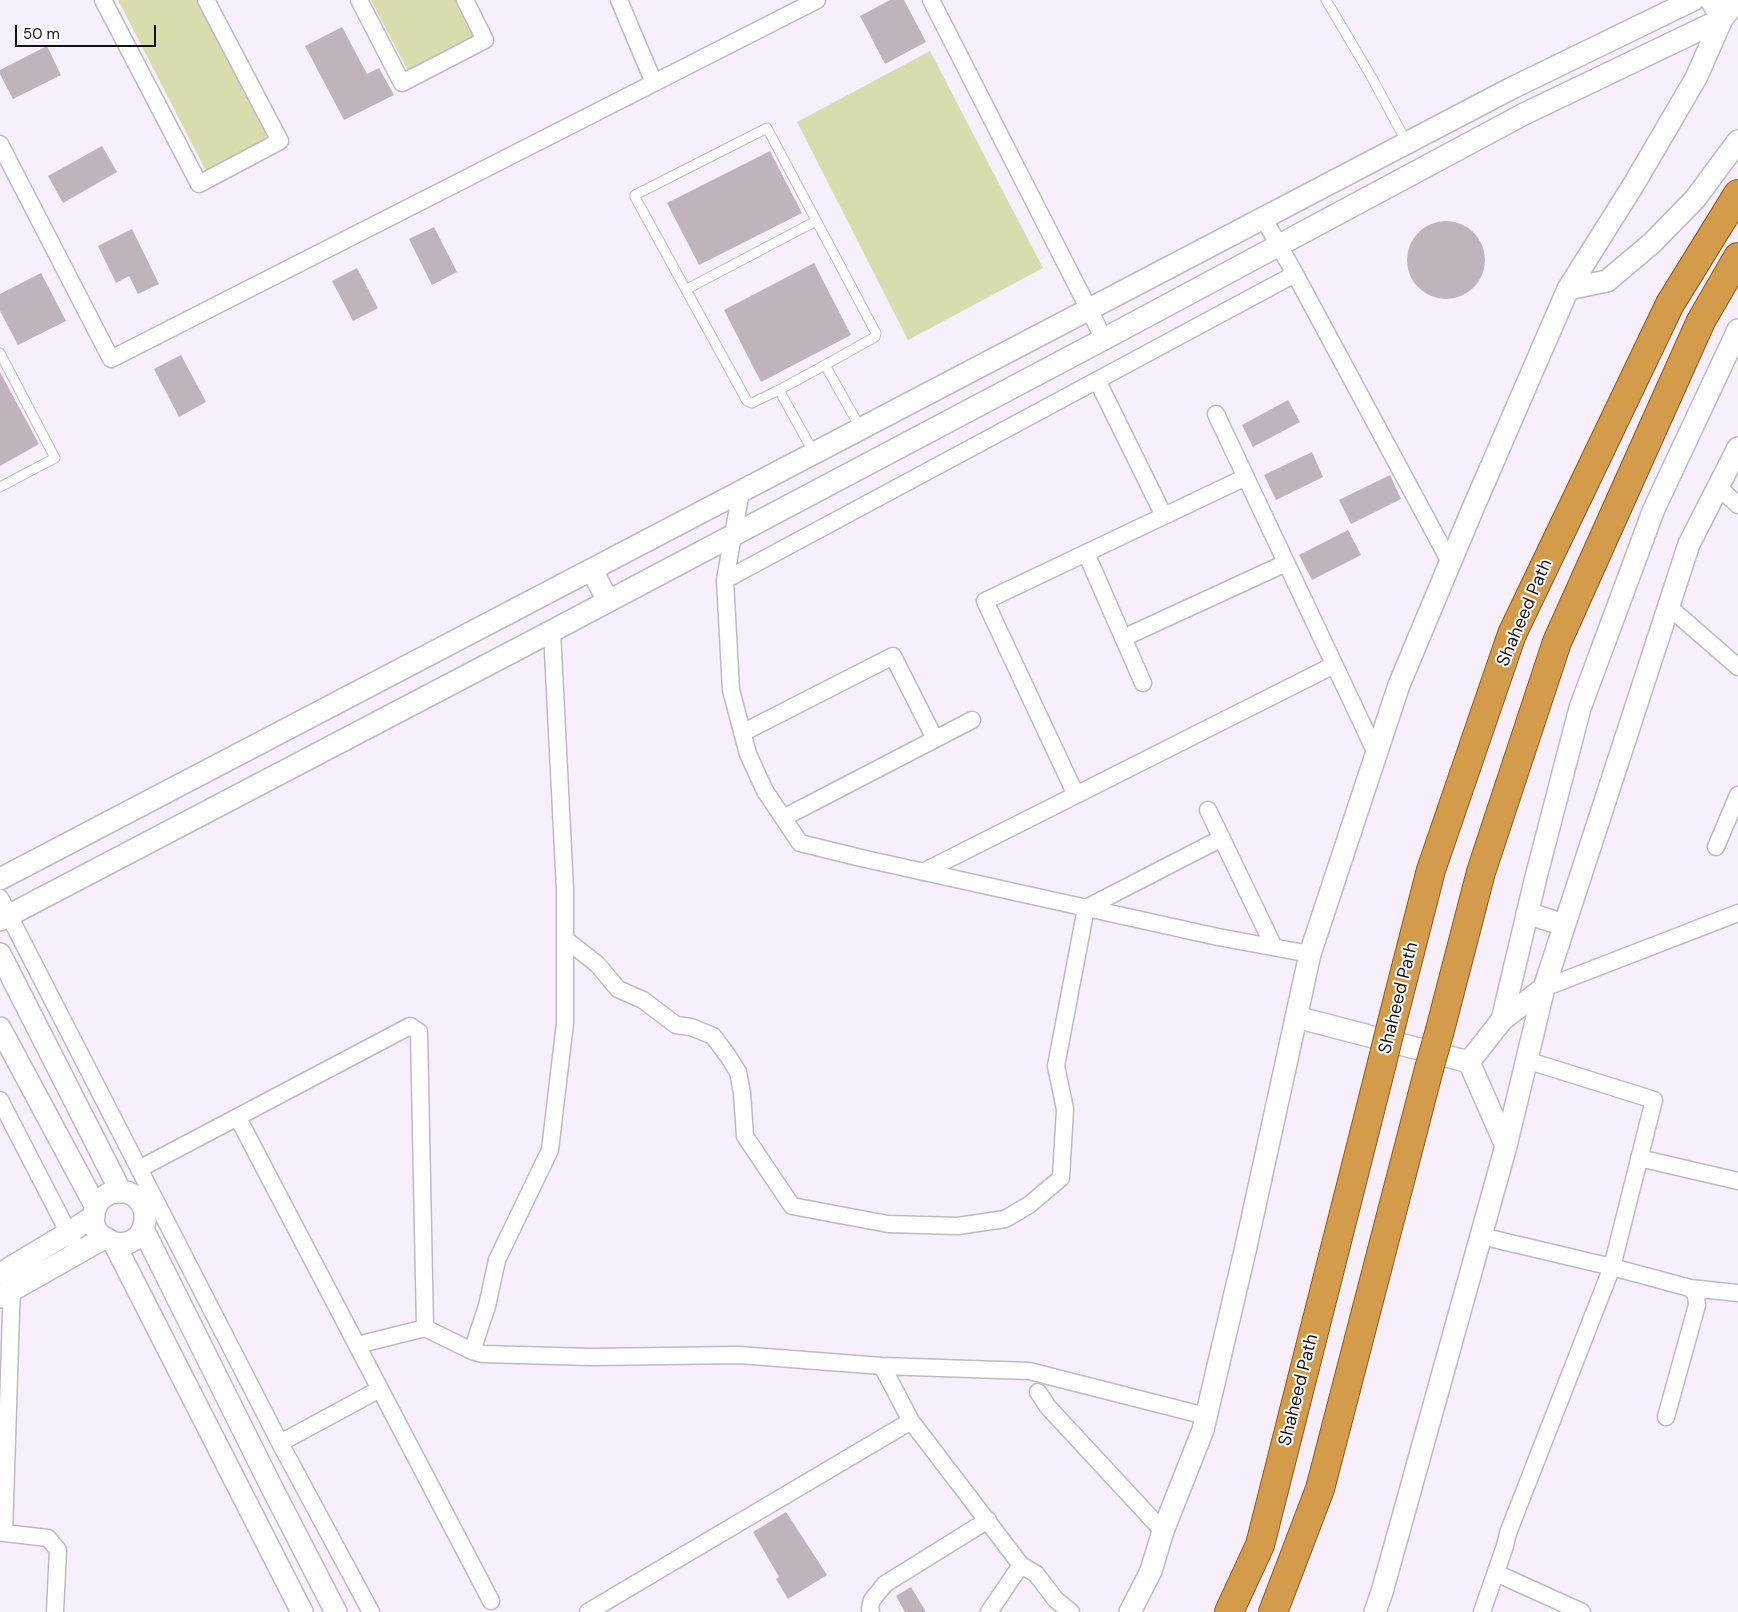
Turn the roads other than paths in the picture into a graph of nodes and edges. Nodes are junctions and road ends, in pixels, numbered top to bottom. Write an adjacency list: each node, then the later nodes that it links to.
1 (103, 0): 2 (street)
2 (206, 0)
3 (359, 0): 4 (street)
4 (464, 0)
5 (618, 0): 13 (street)
6 (817, 0): 13 (street)
7 (931, 0): 25 (street)
8 (1326, 0): 15 (lane)
9 (1711, 0): 12 (street)
10 (1737, 0): 12 (street)
11 (1685, 2): 15 (street)
12 (1722, 19): 20 (street); 24 (street)
13 (654, 83): 14 (street)
14 (0, 144)
15 (1408, 144): 18 (street)
16 (1734, 147): 24 (street)
17 (1738, 194): 124 (highway, Shaheed Path, bridge)
18 (1264, 219): 20 (street); 25 (street)
19 (816, 221): 23 (lane); 23 (lane); 29 (lane)
20 (1279, 244): 22 (street); 27 (street)
21 (1738, 258): 125 (highway, bridge)
22 (1295, 274): 30 (street); 44 (street)
23 (687, 289): 31 (lane)
24 (1568, 289): 44 (street)
25 (1089, 311): 27 (street); 33 (street)
26 (1738, 330): 69 (street)
27 (1104, 339): 42 (street)
28 (0, 353): 37 (lane)
29 (825, 365): 31 (lane); 33 (lane)
30 (1097, 380): 41 (street); 47 (street)
31 (779, 390): 35 (lane)
32 (1216, 414): 36 (street)
33 (861, 429): 35 (street)
34 (1738, 448): 38 (street)
35 (814, 453): 39 (street)
36 (1246, 477): 41 (street); 45 (street)
37 (0, 487)
38 (1718, 488): 40 (street); 49 (street)
39 (741, 491): 42 (street); 46 (street)
40 (1738, 505)
41 (1164, 516): 43 (street)
42 (733, 535): 47 (street); 48 (street)
43 (1086, 553): 51 (street); 59 (street)
44 (1450, 562): 58 (street)
45 (1286, 563): 51 (street); 52 (street)
46 (592, 570): 48 (street); 66 (street)
47 (725, 580): 56 (street)
48 (608, 601): 50 (street)
49 (1669, 607): 53 (street); 71 (street)
50 (552, 631): 68 (street); 72 (street)
51 (1123, 638): 54 (street)
52 (1334, 665): 58 (street); 59 (street)
53 (1738, 667)
54 (1143, 683)
55 (972, 720): 57 (street)
56 (742, 733): 57 (street); 62 (street)
57 (935, 739): 62 (street)
58 (1376, 754): 75 (street)
59 (1076, 795): 65 (street)
60 (1738, 795): 64 (street)
61 (1208, 810): 63 (street)
62 (783, 818): 65 (street)
63 (1222, 838): 67 (street); 73 (street)
64 (1716, 847)
65 (923, 872): 67 (street)
66 (0, 879)
67 (1086, 908): 72 (street); 73 (street)
68 (3, 911): 86 (street)
69 (1527, 913): 71 (street); 78 (street)
70 (1738, 914): 76 (street)
71 (1564, 925): 76 (street)
72 (565, 939): 101 (street)
73 (1274, 947): 75 (street)
74 (0, 954): 88 (street)
75 (1310, 954): 77 (street)
76 (1544, 988): 78 (street); 80 (street)
77 (1296, 1017): 81 (street); 105 (street)
78 (1502, 1020): 81 (street)
79 (0, 1028): 89 (street)
80 (1526, 1060): 84 (street); 85 (street)
81 (1469, 1062): 84 (street)
82 (0, 1100): 91 (street)
83 (238, 1118): 86 (street); 99 (street); 100 (street)
84 (1506, 1146): 92 (street)
85 (1639, 1158): 87 (street); 95 (street)
86 (139, 1169): 108 (street)
87 (1738, 1181)
88 (121, 1192): 89 (street); 90 (street)
89 (95, 1211): 91 (street); 93 (street)
90 (143, 1229): 93 (street); 117 (street)
91 (68, 1233): 94 (street); 96 (street)
92 (1481, 1236): 95 (street); 126 (street)
93 (109, 1241): 94 (street); 116 (street)
94 (80, 1253): 96 (street)
95 (1612, 1267): 97 (street); 113 (street)
96 (6, 1282): 111 (street)
97 (1690, 1288): 98 (street); 106 (street)
98 (1738, 1292)
99 (425, 1328): 100 (street); 101 (street)
100 (356, 1344): 103 (street)
101 (472, 1351): 102 (street)
102 (882, 1366): 105 (street); 107 (street)
103 (380, 1389): 108 (street); 114 (street)
104 (1038, 1392): 110 (street)
105 (1206, 1416): 110 (street)
106 (1666, 1417)
107 (911, 1422): 109 (street); 119 (street)
108 (280, 1443): 118 (street)
109 (988, 1520): 112 (street); 120 (street)
110 (1163, 1531): 123 (street)
111 (2, 1533): 115 (street)
112 (1021, 1565): 121 (street); 122 (street)
113 (1496, 1573): 127 (street); 128 (street)
114 (491, 1601)
115 (55, 1612)
116 (302, 1612)
117 (336, 1612)
118 (371, 1612)
119 (588, 1612)
120 (871, 1612)
121 (990, 1612)
122 (1071, 1612)
123 (1130, 1612)
124 (1229, 1612)
125 (1273, 1612)
126 (1375, 1612)
127 (1482, 1612)
128 (1582, 1612)

